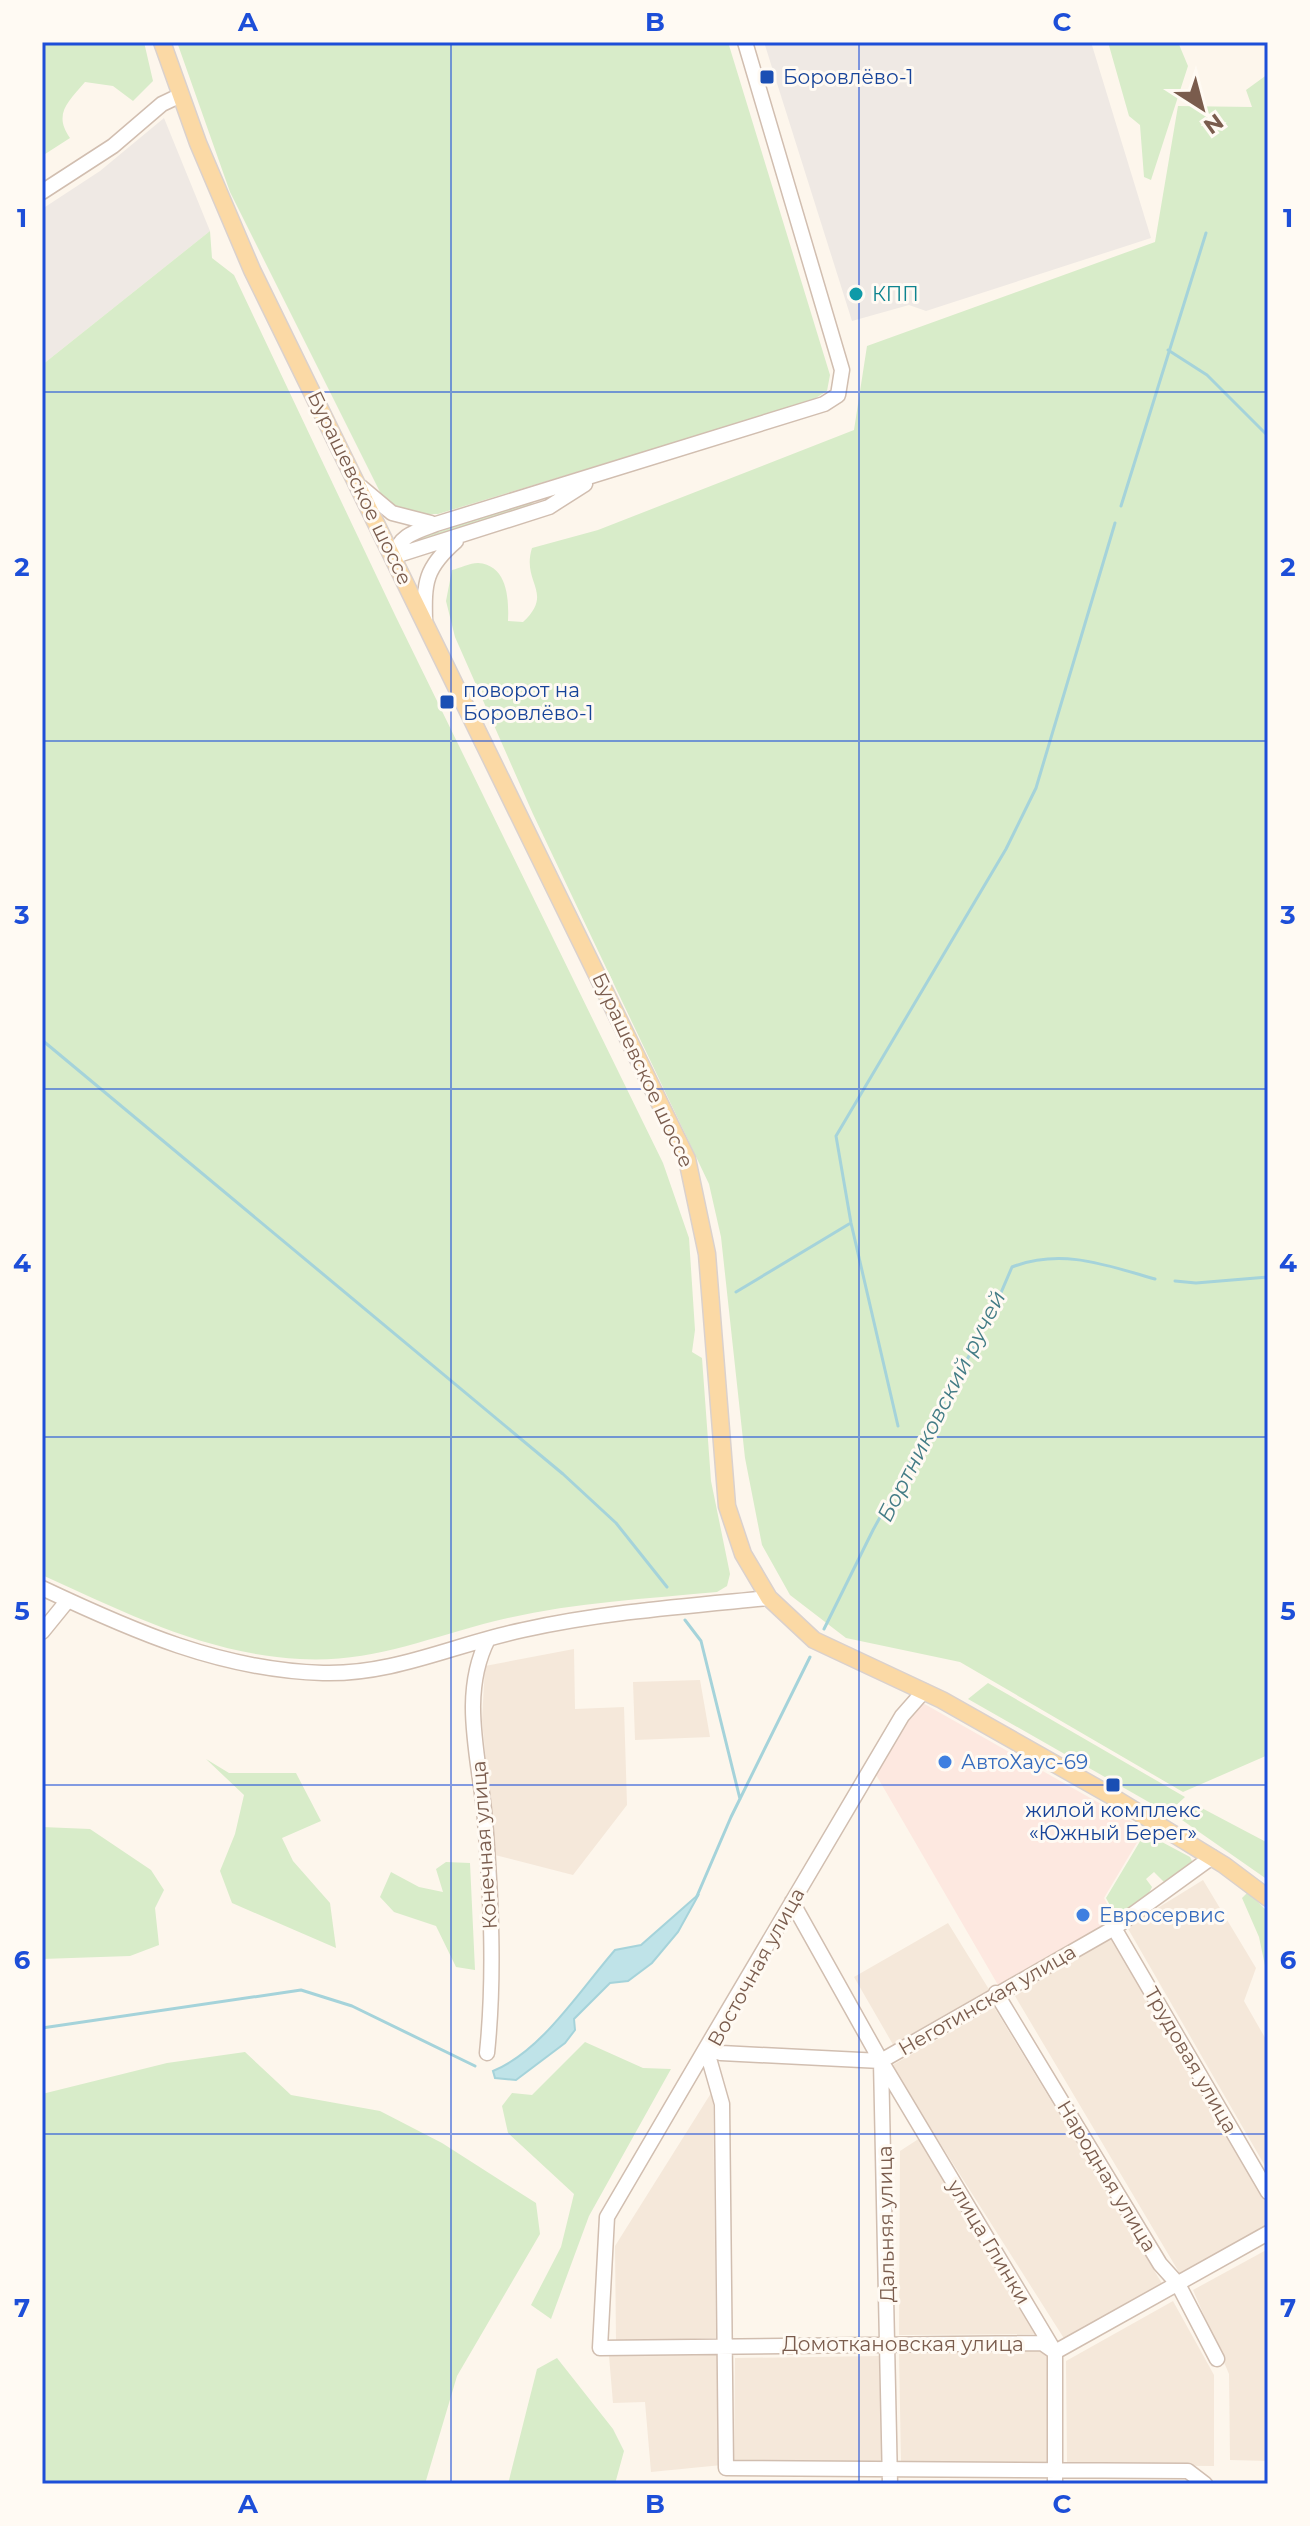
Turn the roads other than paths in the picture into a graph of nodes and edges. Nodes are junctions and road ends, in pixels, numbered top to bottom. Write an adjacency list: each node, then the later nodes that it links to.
1 (162, 42): 3 (main road, Бурашевское шоссе)
2 (745, 42): 5 (street)
3 (181, 95): 4 (street); 6 (main road, Бурашевское шоссе)
4 (42, 192)
5 (598, 475): 7 (street); 8 (street)
6 (361, 487): 7 (street); 9 (main road, Бурашевское шоссе)
7 (436, 524): 9 (street)
8 (462, 536): 9 (street); 10 (street)
9 (395, 556): 10 (main road, Бурашевское шоссе)
10 (425, 621): 12 (main road, Бурашевское шоссе)
11 (42, 1588): 13 (street)
12 (769, 1598): 15 (street); 16 (main road, Бурашевское шоссе)
13 (68, 1600): 14 (street); 15 (street)
14 (42, 1632)
15 (488, 1639): 23 (street, Конечная улица)
16 (924, 1691): 17 (main road, Бурашевское шоссе); 19 (street, Восточная улица)
17 (1212, 1857): 18 (main road, Бурашевское шоссе); 20 (street, Неготинская улица)
18 (1268, 1898)
19 (792, 1902): 22 (street, Восточная улица); 24 (street, улица Глинки)
20 (1114, 1928): 21 (street, Неготинская улица); 25 (street, Трудовая улица)
21 (996, 1993): 24 (street, Неготинская улица); 27 (street, Народная улица)
22 (706, 2048): 24 (street); 29 (street, Восточная улица); 29 (street, Домоткановская улица)
23 (487, 2053)
24 (881, 2061): 28 (street, Дальняя улица); 30 (street, улица Глинки)
25 (1268, 2192)
26 (1268, 2233): 27 (street)
27 (1178, 2284): 30 (street); 31 (street, Народная улица)
28 (889, 2344): 29 (street, Домоткановская улица); 30 (street, Домоткановская улица); 32 (street, Дальняя улица)
29 (726, 2345): 32 (street, Восточная улица)
30 (1055, 2352): 33 (street)
31 (1217, 2359)
32 (889, 2466): 33 (street); 34 (street, Дальняя улица)
33 (1055, 2476): 35 (street)
34 (890, 2484)
35 (1205, 2484)

